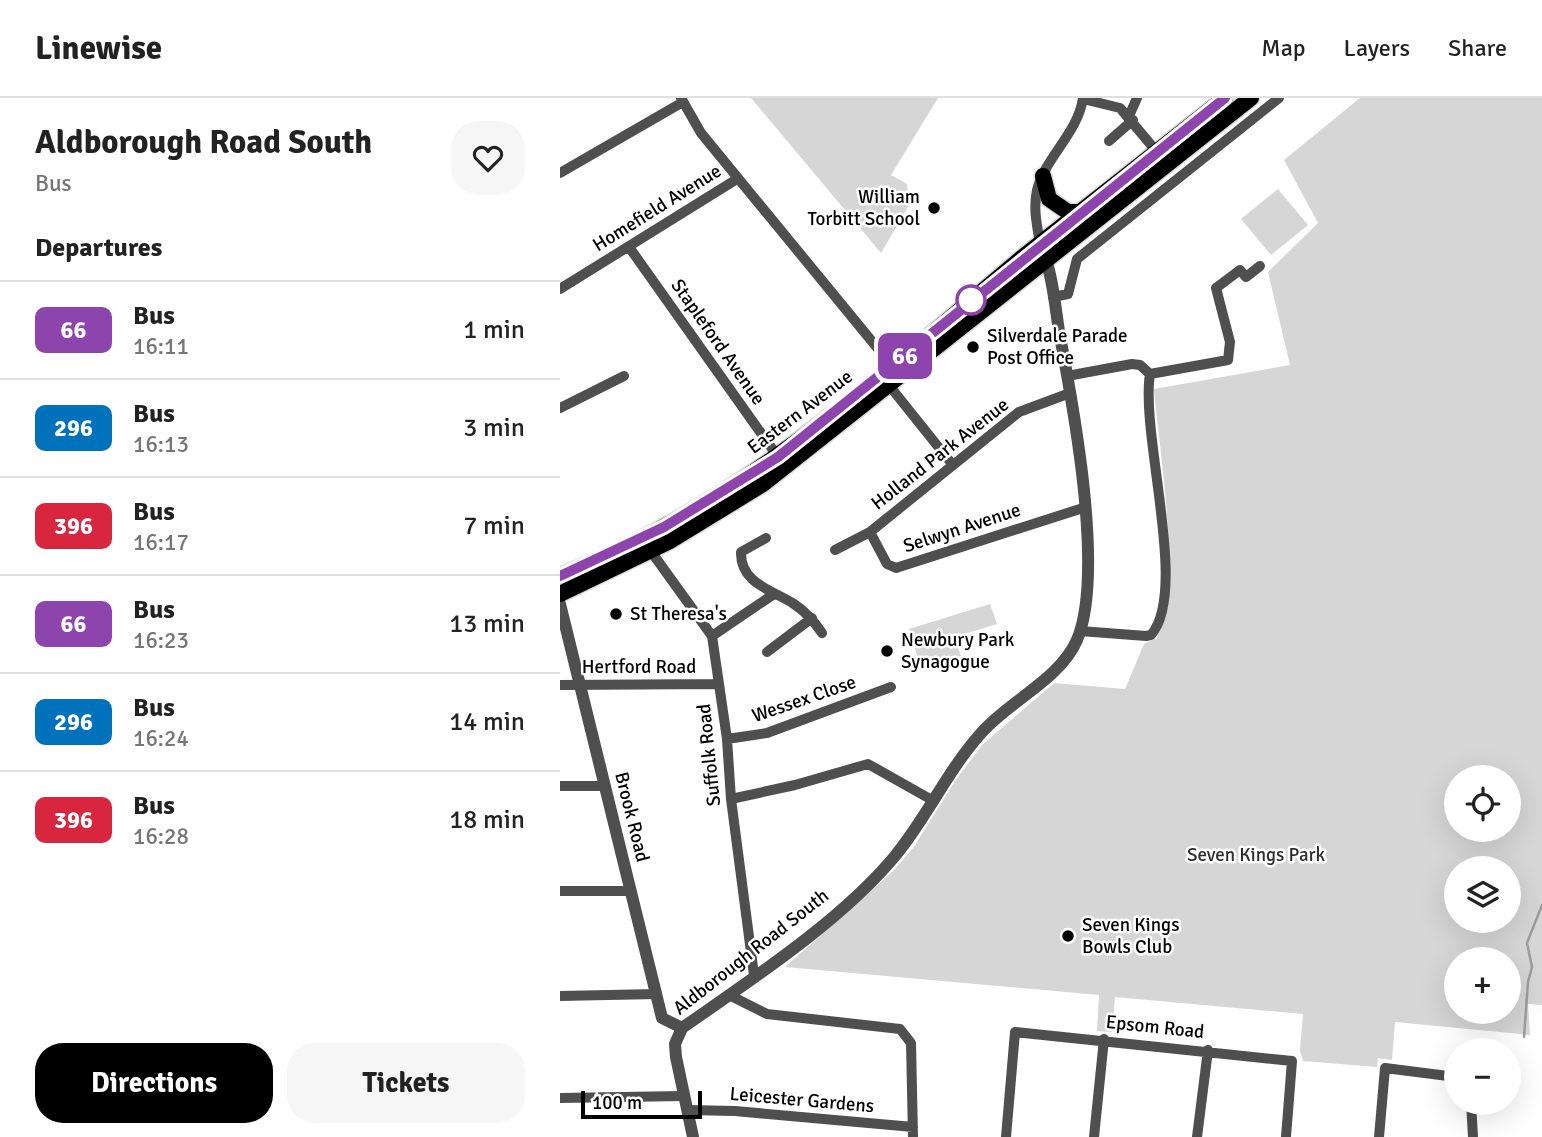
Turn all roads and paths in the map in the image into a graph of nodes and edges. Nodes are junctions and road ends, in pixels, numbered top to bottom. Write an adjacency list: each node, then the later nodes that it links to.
1 (1137, 98): 7 (street)
2 (1225, 98): 9 (highway)
3 (1251, 98): 15 (highway)
4 (1279, 98): 18 (street)
5 (1083, 99): 7 (street); 11 (street)
6 (682, 100): 10 (street); 12 (street)
7 (1131, 118): 8 (street); 9 (street)
8 (1109, 141)
9 (1157, 152): 13 (highway)
10 (560, 173)
11 (1043, 176): 13 (highway); 15 (street)
12 (737, 179): 14 (street, Homefield Avenue); 19 (street)
13 (1080, 212): 15 (highway)
14 (629, 247): 17 (street, Homefield Avenue); 26 (street, Stapleford Avenue)
15 (1043, 251): 18 (street, Aldborough Road South); 19 (highway, Eastern Avenue); 23 (highway, Eastern Avenue)
16 (1260, 266): 20 (street)
17 (560, 289)
18 (1053, 297): 22 (street, Aldborough Road South)
19 (893, 367): 26 (highway, Eastern Avenue)
20 (1150, 374): 22 (street); 38 (street)
21 (624, 376): 25 (street)
22 (1067, 376): 24 (street, Aldborough Road South)
23 (888, 384): 27 (street); 31 (highway, Eastern Avenue)
24 (1070, 393): 27 (street, Holland Park Avenue); 28 (street, Aldborough Road South)
25 (560, 408)
26 (778, 457): 33 (highway, Eastern Avenue)
27 (952, 464): 29 (street, Holland Park Avenue)
28 (1083, 508): 29 (street, Selwyn Avenue); 38 (street, Aldborough Road South)
29 (870, 532): 32 (street, Holland Park Avenue)
30 (766, 538): 35 (street)
31 (650, 550): 34 (highway, Eastern Avenue); 40 (street, Suffolk Road)
32 (835, 550)
33 (564, 571)
34 (560, 594)
35 (774, 594): 37 (street); 40 (street)
36 (560, 604): 42 (street, Brook Road)
37 (812, 618): 39 (street); 41 (street)
38 (1080, 631): 50 (street, Aldborough Road South)
39 (822, 633)
40 (712, 636): 43 (street, Suffolk Road)
41 (767, 652)
42 (580, 684): 43 (street, Hertford Road); 44 (street, Hertford Road); 48 (street, Brook Road)
43 (718, 684): 46 (street, Suffolk Road)
44 (560, 685)
45 (891, 687): 46 (street, Wessex Close)
46 (727, 739): 49 (street, Suffolk Road)
47 (560, 786): 48 (street)
48 (603, 786): 52 (street, Brook Road)
49 (731, 799): 50 (street); 53 (street, Suffolk Road)
50 (932, 800): 53 (street, Aldborough Road South)
51 (560, 891): 52 (street)
52 (630, 891): 54 (street, Brook Road)
53 (754, 975): 55 (street, Aldborough Road South)
54 (657, 994): 56 (street); 57 (street, Brook Road)
55 (729, 995): 57 (street, Aldborough Road South); 65 (street)
56 (560, 996)
57 (682, 1028): 61 (street, Aldborough Road South)
58 (1104, 1039): 59 (street, Epsom Road); 67 (street, Epsom Road); 68 (street)
59 (1208, 1050): 69 (street); 70 (street, Epsom Road)
60 (1444, 1075): 71 (street)
61 (684, 1096): 62 (street); 63 (street, Aldborough Road South)
62 (560, 1098)
63 (688, 1110): 65 (street, Leicester Gardens); 66 (street, Aldborough Road South)
64 (1472, 1115): 72 (street)
65 (913, 1132)
66 (694, 1137)
67 (1006, 1137)
68 (1094, 1137)
69 (1197, 1137)
70 (1286, 1137)
71 (1379, 1137)
72 (1473, 1137)

